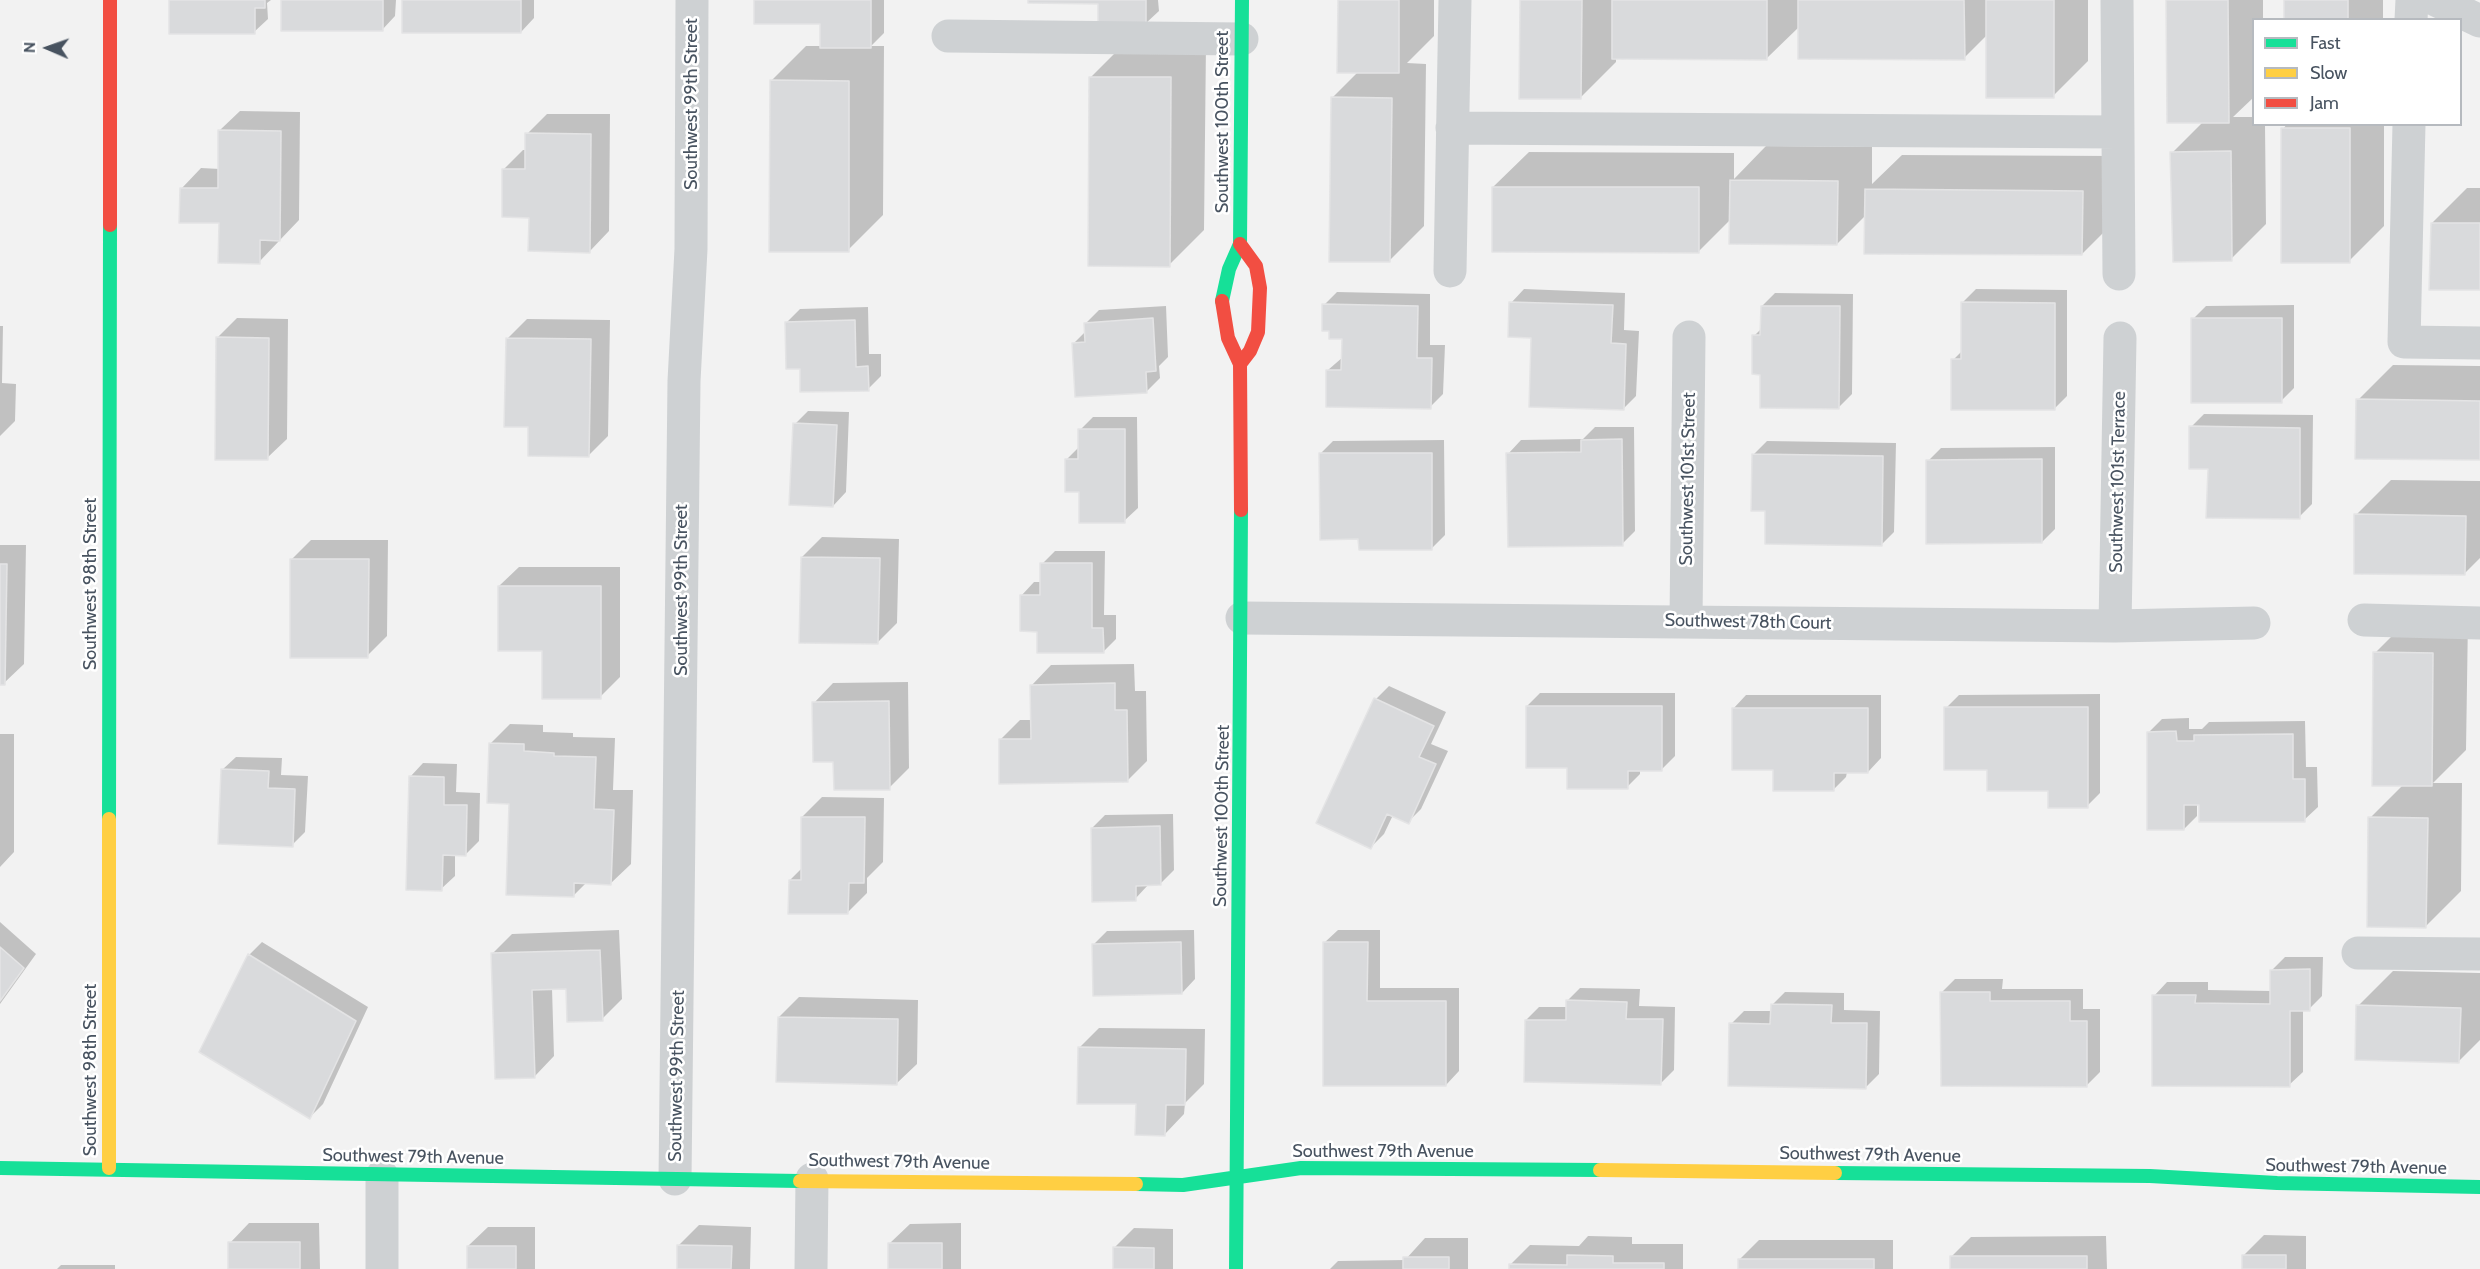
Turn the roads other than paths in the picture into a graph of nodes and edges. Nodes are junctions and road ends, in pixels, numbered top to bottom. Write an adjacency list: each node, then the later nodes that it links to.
1 (110, 0): 31 (street, Southwest 98th Street)
2 (692, 0): 34 (street, Southwest 99th Street)
3 (1242, 0): 11 (street, Southwest 100th Street)
4 (1455, 0): 13 (street)
5 (2117, 0): 14 (street)
6 (2412, 0): 8 (street)
7 (2436, 0): 9 (street)
8 (2411, 18)
9 (2480, 21)
10 (948, 36): 11 (street)
11 (1242, 39): 15 (street, Southwest 100th Street)
12 (2409, 126): 20 (street)
13 (1452, 128): 14 (street); 16 (street)
14 (2118, 132): 17 (street)
15 (1240, 244): 21 (street, Southwest 100th Street); 21 (street)
16 (1450, 271)
17 (2119, 274)
18 (1689, 337): 24 (street, Southwest 101st Street)
19 (2120, 338): 27 (street, Southwest 101st Terrace)
20 (2480, 343)
21 (1240, 363): 22 (street, Southwest 100th Street)
22 (1242, 618): 24 (street, Southwest 78th Court); 33 (street, Southwest 100th Street)
23 (2364, 620): 26 (street)
24 (1686, 621): 27 (street, Southwest 78th Court)
25 (2254, 623): 27 (street, Southwest 78th Court)
26 (2480, 623)
27 (2115, 626)
28 (2358, 953): 29 (street)
29 (2480, 954)
30 (0, 1168): 31 (street, Southwest 79th Avenue)
31 (109, 1168): 32 (street, Southwest 79th Avenue)
32 (382, 1176): 34 (street, Southwest 79th Avenue); 37 (street)
33 (1236, 1177): 35 (street, Southwest 79th Avenue); 36 (street, Southwest 79th Avenue); 39 (street, Southwest 100th Street)
34 (675, 1179): 35 (street, Southwest 79th Avenue)
35 (812, 1179): 38 (street)
36 (2480, 1187)
37 (382, 1269)
38 (811, 1269)
39 (1236, 1269)

